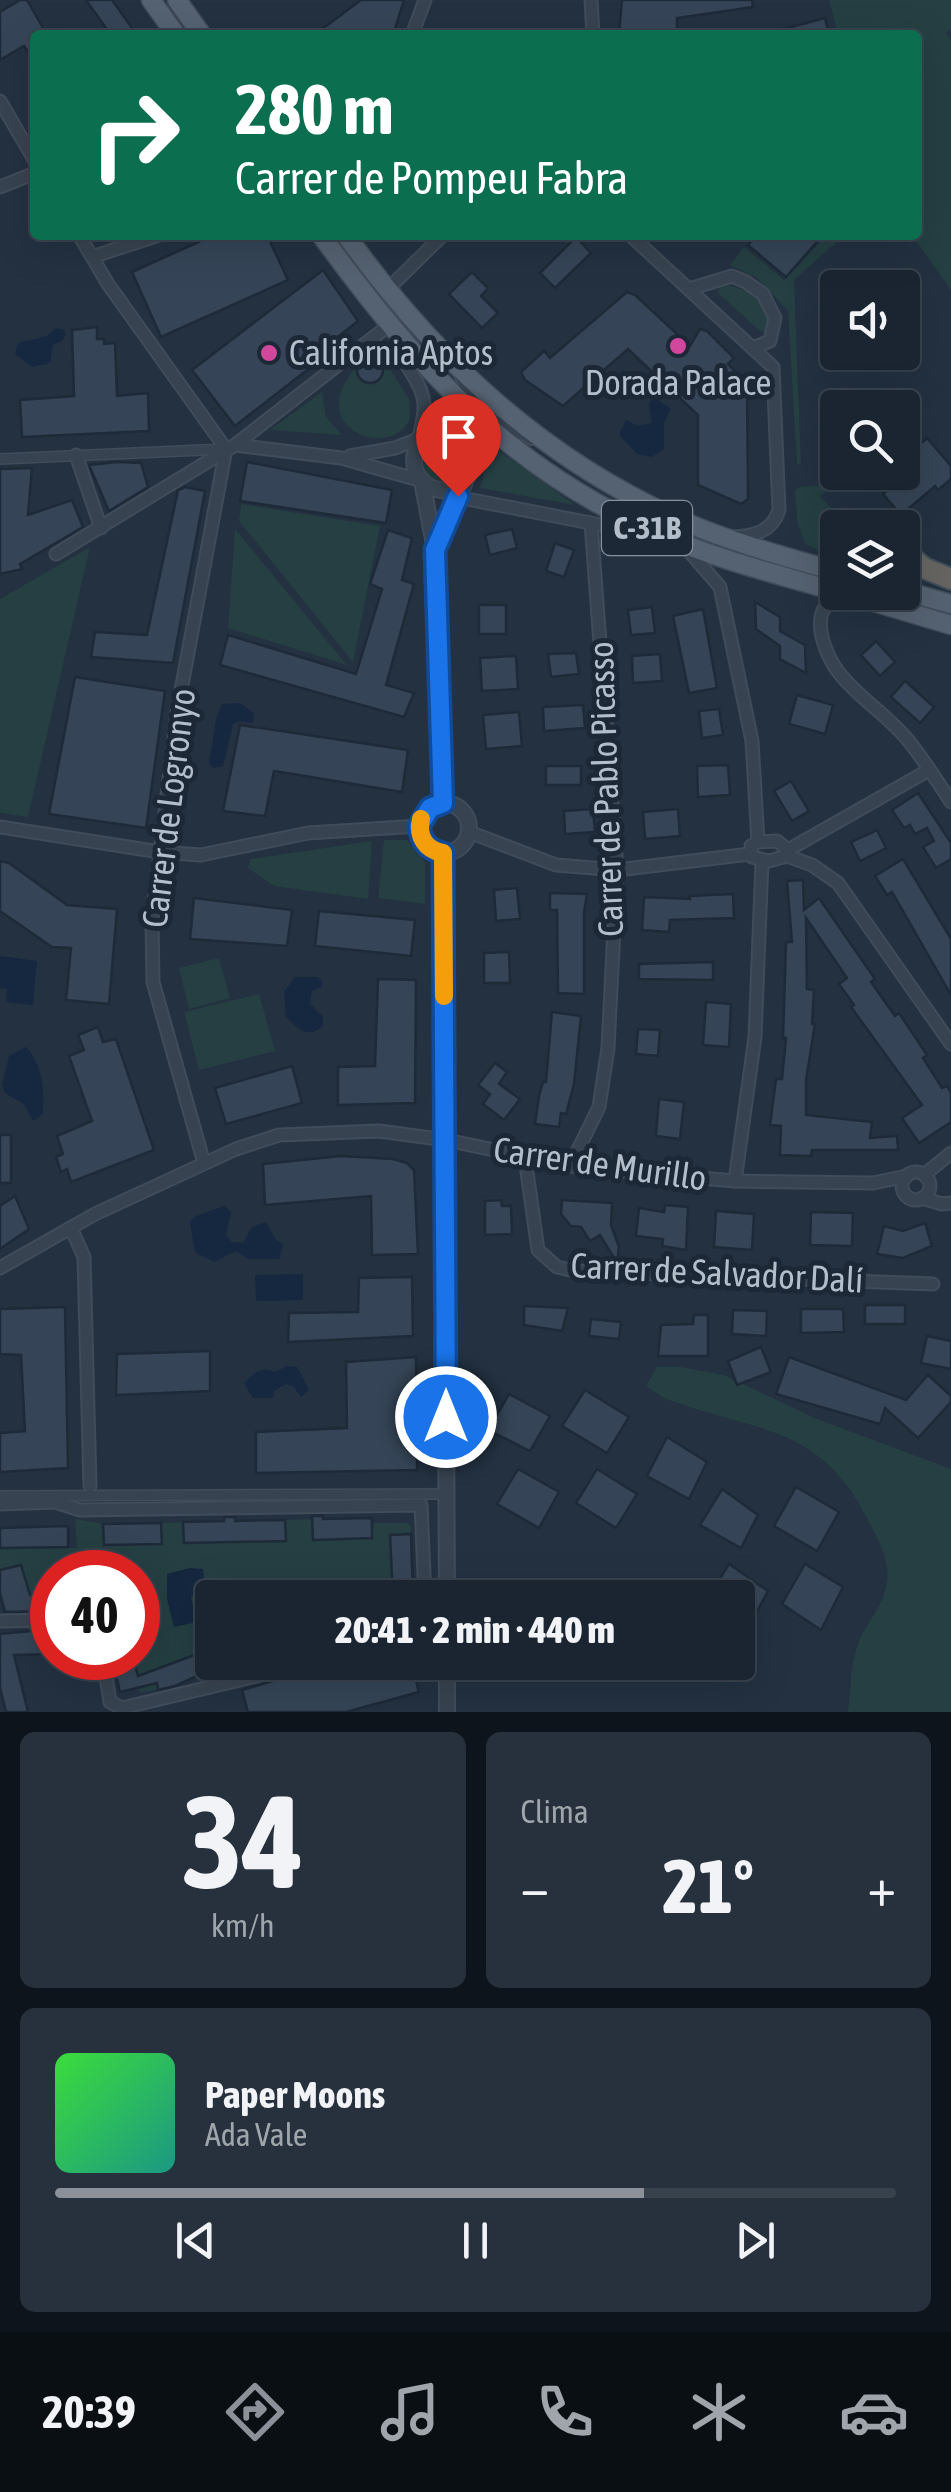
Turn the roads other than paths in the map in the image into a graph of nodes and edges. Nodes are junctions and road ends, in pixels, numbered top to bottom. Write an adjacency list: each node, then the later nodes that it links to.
1 (151, 0): 5 (main road)
2 (177, 0): 6 (main road)
3 (426, 0): 7 (street)
4 (591, 0): 8 (street)
5 (172, 30)
6 (198, 30)
7 (414, 30)
8 (593, 30)
9 (0, 101): 10 (street)
10 (30, 152)
11 (30, 175): 12 (street)
12 (0, 187)
13 (82, 240): 19 (street)
14 (144, 240): 19 (street)
15 (325, 240): 22 (main road, C-31B)
16 (350, 240): 21 (main road, C-31B)
17 (438, 240): 21 (street)
18 (635, 240): 20 (street)
19 (92, 257): 27 (street)
20 (689, 289): 23 (street); 23 (street)
21 (386, 290): 24 (main road, C-31B)
22 (393, 331): 25 (main road, C-31B); 26 (street); 27 (street)
23 (753, 348): 37 (street)
24 (462, 374): 25 (street); 28 (main road, C-31B)
25 (479, 420): 26 (street); 28 (street); 32 (street); 38 (main road, C-31B)
26 (424, 439): 30 (street); 32 (street); 33 (street)
27 (230, 447): 29 (street); 30 (street); 36 (street); 57 (street, Carrer de Logronyo)
28 (554, 450): 37 (main road, C-31B)
29 (76, 455): 31 (street); 36 (street)
30 (341, 458): 33 (street)
31 (0, 459)
32 (470, 470): 33 (street); 34 (street)
33 (429, 485): 34 (street); 39 (street)
34 (458, 496): 35 (street); 39 (street)
35 (591, 523): 38 (street); 61 (street, Carrer de Pablo Picasso)
36 (100, 528): 40 (street)
37 (728, 538): 42 (main road, C-31B)
38 (670, 539): 44 (main road, C-31B); 56 (street)
39 (435, 550): 52 (street)
40 (56, 554)
41 (920, 565): 43 (highway)
42 (820, 566)
43 (951, 579)
44 (820, 586)
45 (920, 595): 46 (main road)
46 (951, 604)
47 (821, 610): 50 (street)
48 (899, 610): 49 (main road, C-31B)
49 (951, 625)
50 (928, 770): 51 (street); 59 (street)
51 (951, 802)
52 (443, 803): 53 (street); 55 (street)
53 (419, 826): 57 (street); 58 (street)
54 (0, 828): 57 (street)
55 (469, 832): 58 (street); 61 (street)
56 (758, 842): 59 (street); 60 (street)
57 (160, 852): 66 (street, Carrer de Logronyo)
58 (443, 853): 63 (street)
59 (788, 853): 60 (street); 62 (street)
60 (756, 857): 61 (street); 69 (street)
61 (616, 870): 67 (street, Carrer de Pablo Picasso)
62 (951, 1044)
63 (446, 1140): 65 (street, Carrer de Murillo); 66 (street, Carrer de Murillo); 79 (street)
64 (951, 1154): 71 (street)
65 (525, 1158): 67 (street, Carrer de Murillo); 76 (street, Carrer de Salvador Dalí)
66 (204, 1163): 74 (street, Carrer de Murillo)
67 (570, 1166): 69 (street, Carrer de Murillo)
68 (906, 1176): 70 (street, Carrer de Murillo); 71 (street, Carrer de Murillo); 72 (street)
69 (735, 1180): 70 (street, Carrer de Murillo)
70 (873, 1183): 72 (street, Carrer de Murillo)
71 (925, 1187): 72 (street, Carrer de Murillo); 73 (street)
72 (903, 1191)
73 (950, 1202)
74 (70, 1228): 75 (street, Carrer de Murillo); 77 (street)
75 (0, 1268)
76 (934, 1284)
77 (90, 1486)
78 (0, 1496): 79 (street)
79 (446, 1499): 81 (street); 83 (street)
80 (0, 1504): 81 (street)
81 (421, 1504): 82 (street)
82 (424, 1580)
83 (447, 1580)
84 (0, 1620): 85 (street)
85 (30, 1620)
86 (106, 1680): 87 (street)
87 (239, 1680)
88 (447, 1680): 89 (street)
89 (447, 1710): 90 (street)
90 (430, 1712)

